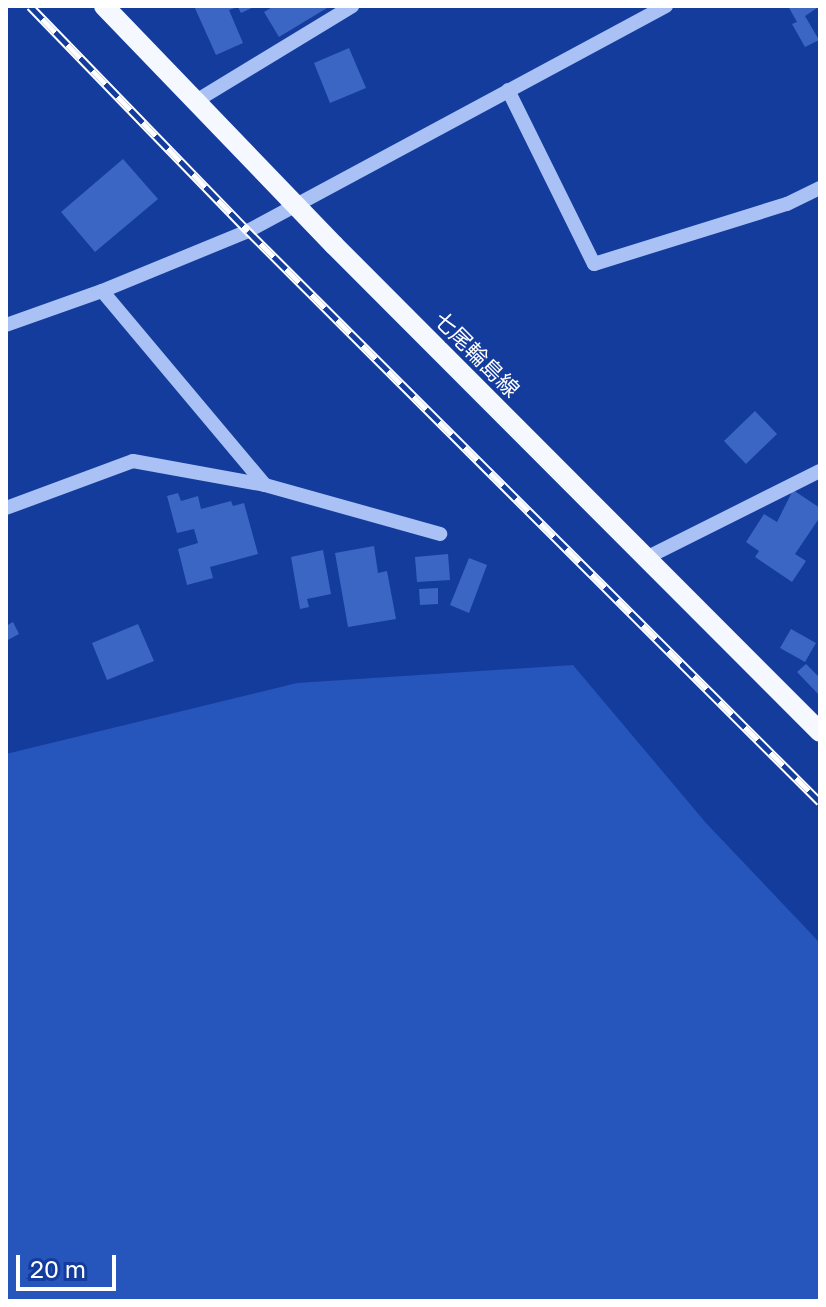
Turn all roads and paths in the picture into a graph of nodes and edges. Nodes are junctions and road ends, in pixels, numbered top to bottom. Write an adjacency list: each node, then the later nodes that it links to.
1 (104, 6): 5 (main road, 七尾輪島線)
2 (352, 6): 5 (street)
3 (666, 6): 4 (street)
4 (508, 90): 6 (street); 7 (street)
5 (196, 101): 7 (main road, 七尾輪島線)
6 (820, 188)
7 (296, 205): 8 (street); 14 (main road, 七尾輪島線)
8 (102, 291): 9 (street); 11 (street)
9 (6, 325)
10 (820, 471): 14 (street)
11 (265, 485): 12 (street); 13 (street)
12 (6, 508)
13 (440, 534)
14 (648, 557): 15 (main road, 七尾輪島線)
15 (820, 732)

